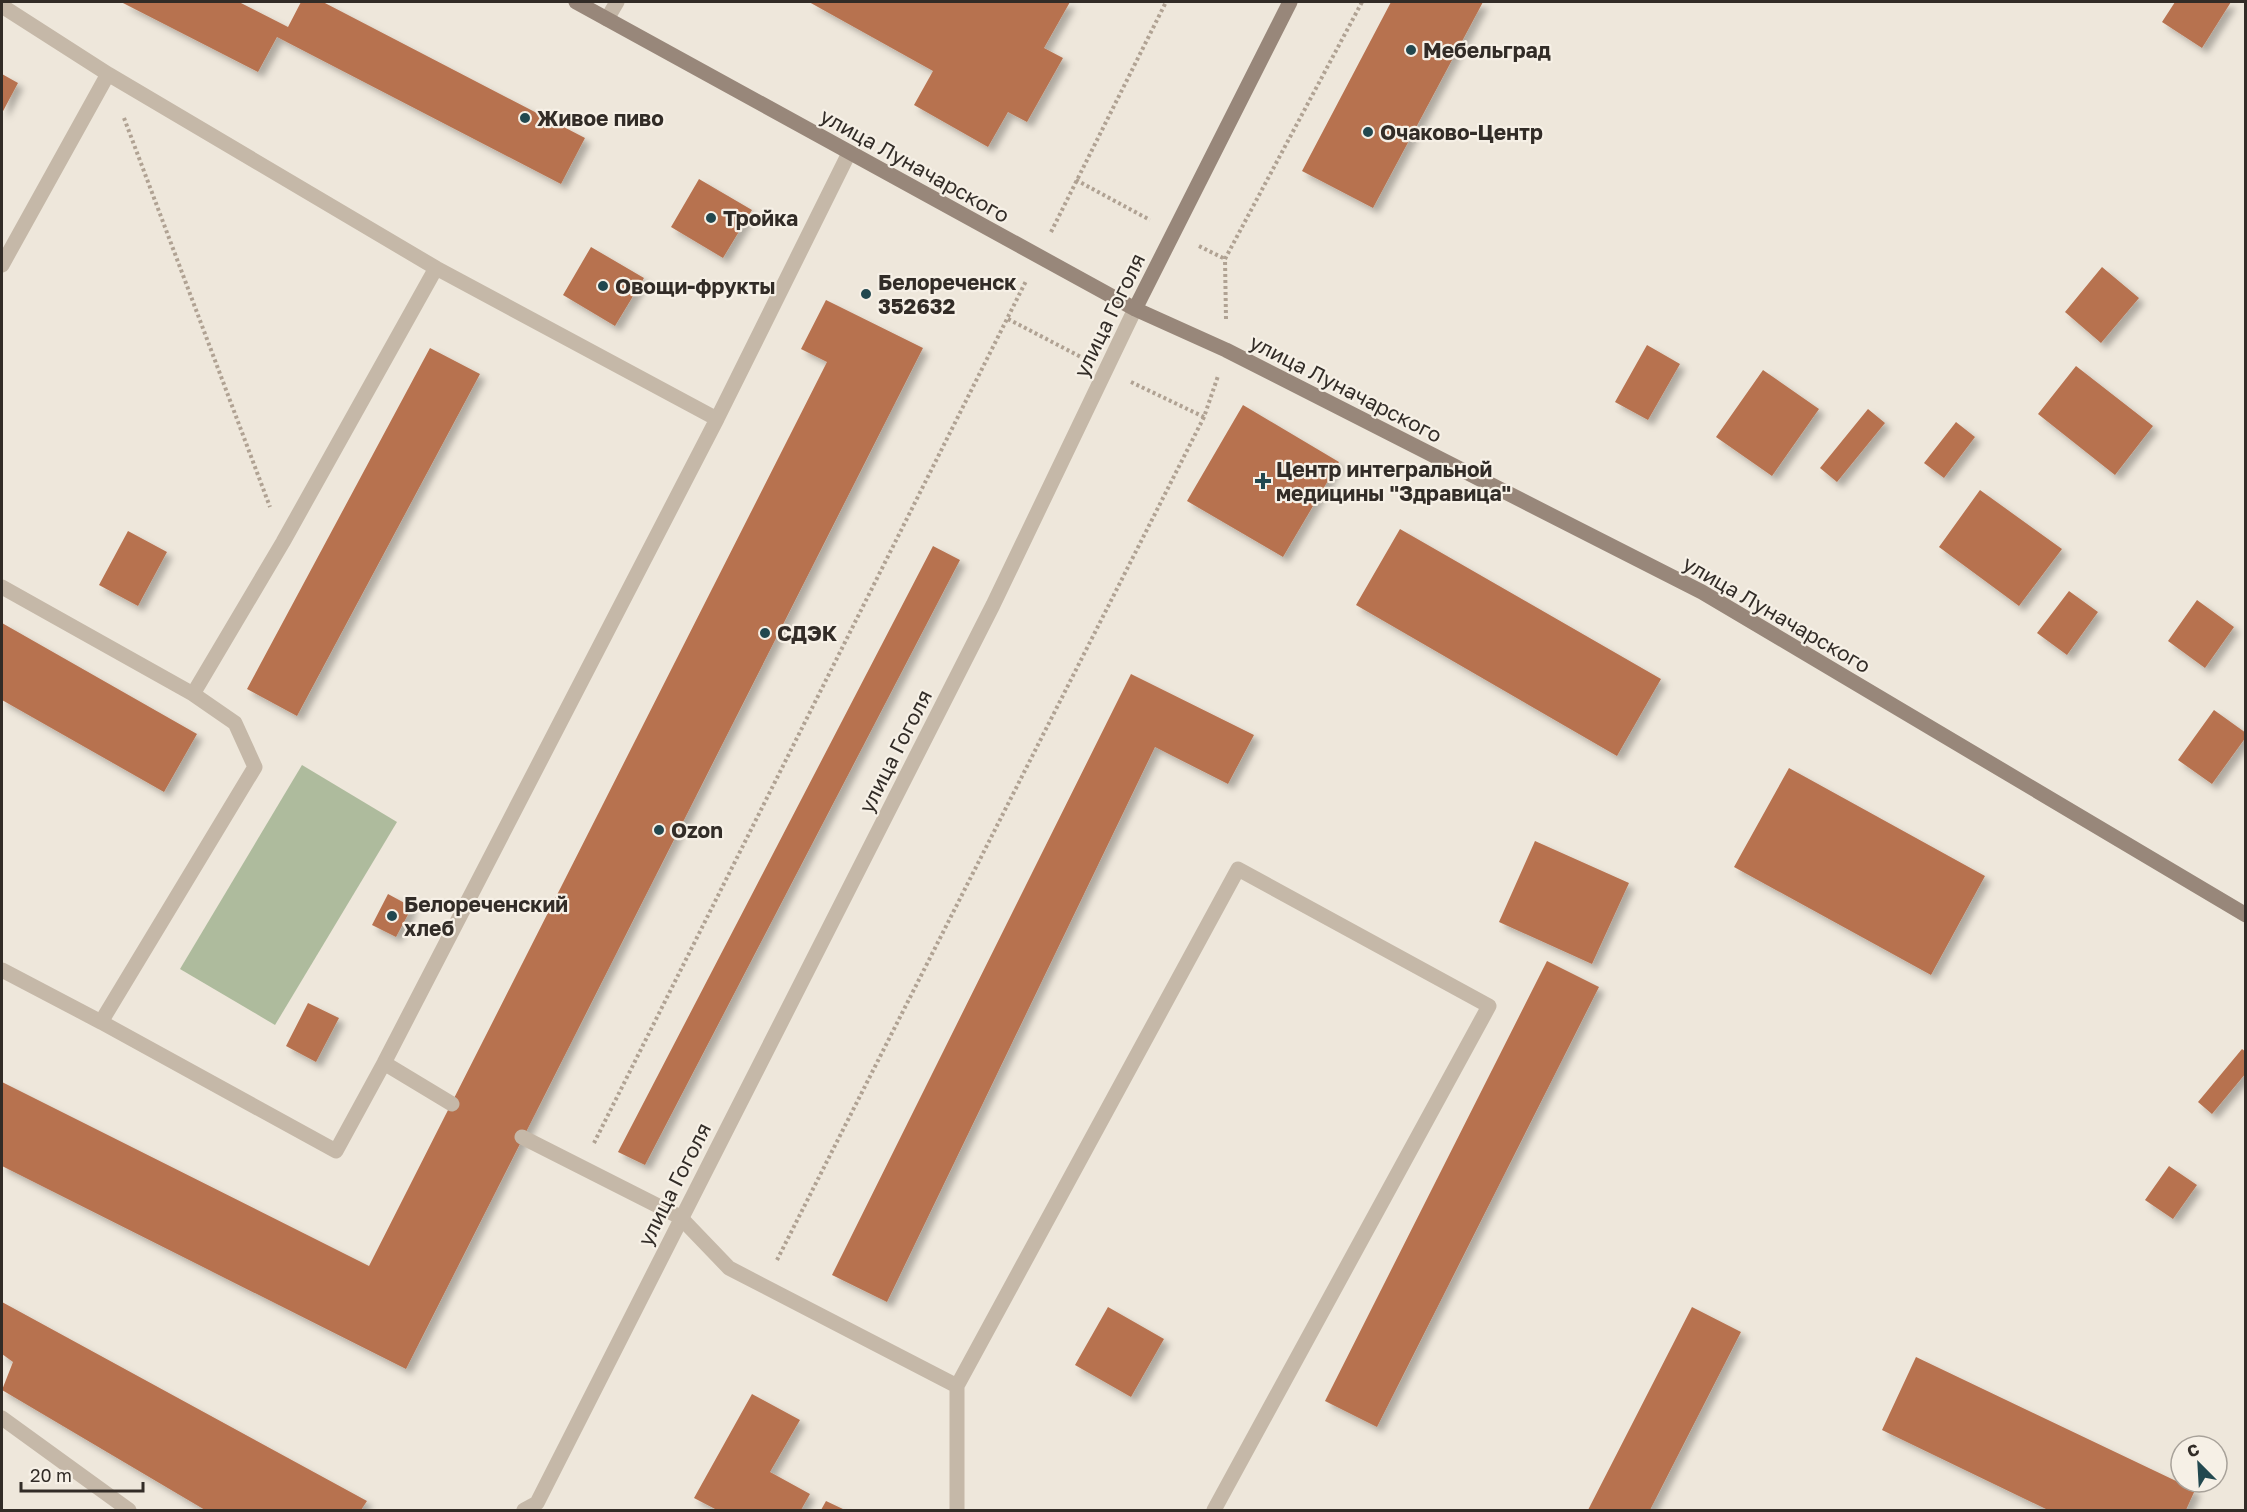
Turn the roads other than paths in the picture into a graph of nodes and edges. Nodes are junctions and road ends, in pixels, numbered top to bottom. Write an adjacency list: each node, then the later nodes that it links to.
1 (576, 2): 5 (street, улица Луначарского)
2 (617, 2): 5 (street)
3 (1290, 2): 10 (street, улица Гоголя)
4 (2, 6): 6 (street)
5 (607, 19): 7 (street, улица Луначарского)
6 (108, 74): 8 (street); 9 (street)
7 (849, 153): 10 (street, улица Луначарского); 11 (street)
8 (2, 265)
9 (436, 268): 11 (street); 13 (street)
10 (1135, 309): 14 (street, улица Луначарского); 20 (street, улица Гоголя)
11 (717, 419): 17 (street)
12 (2, 587): 13 (street)
13 (193, 694): 16 (street)
14 (2246, 915)
15 (2, 970): 16 (street)
16 (101, 1022): 17 (street)
17 (384, 1064): 18 (street)
18 (452, 1104)
19 (522, 1137): 20 (street)
20 (680, 1217): 21 (street); 24 (street, улица Гоголя)
21 (957, 1386): 25 (street); 26 (street)
22 (2, 1418): 23 (street)
23 (129, 1510)
24 (524, 1510)
25 (957, 1510)
26 (1214, 1510)

